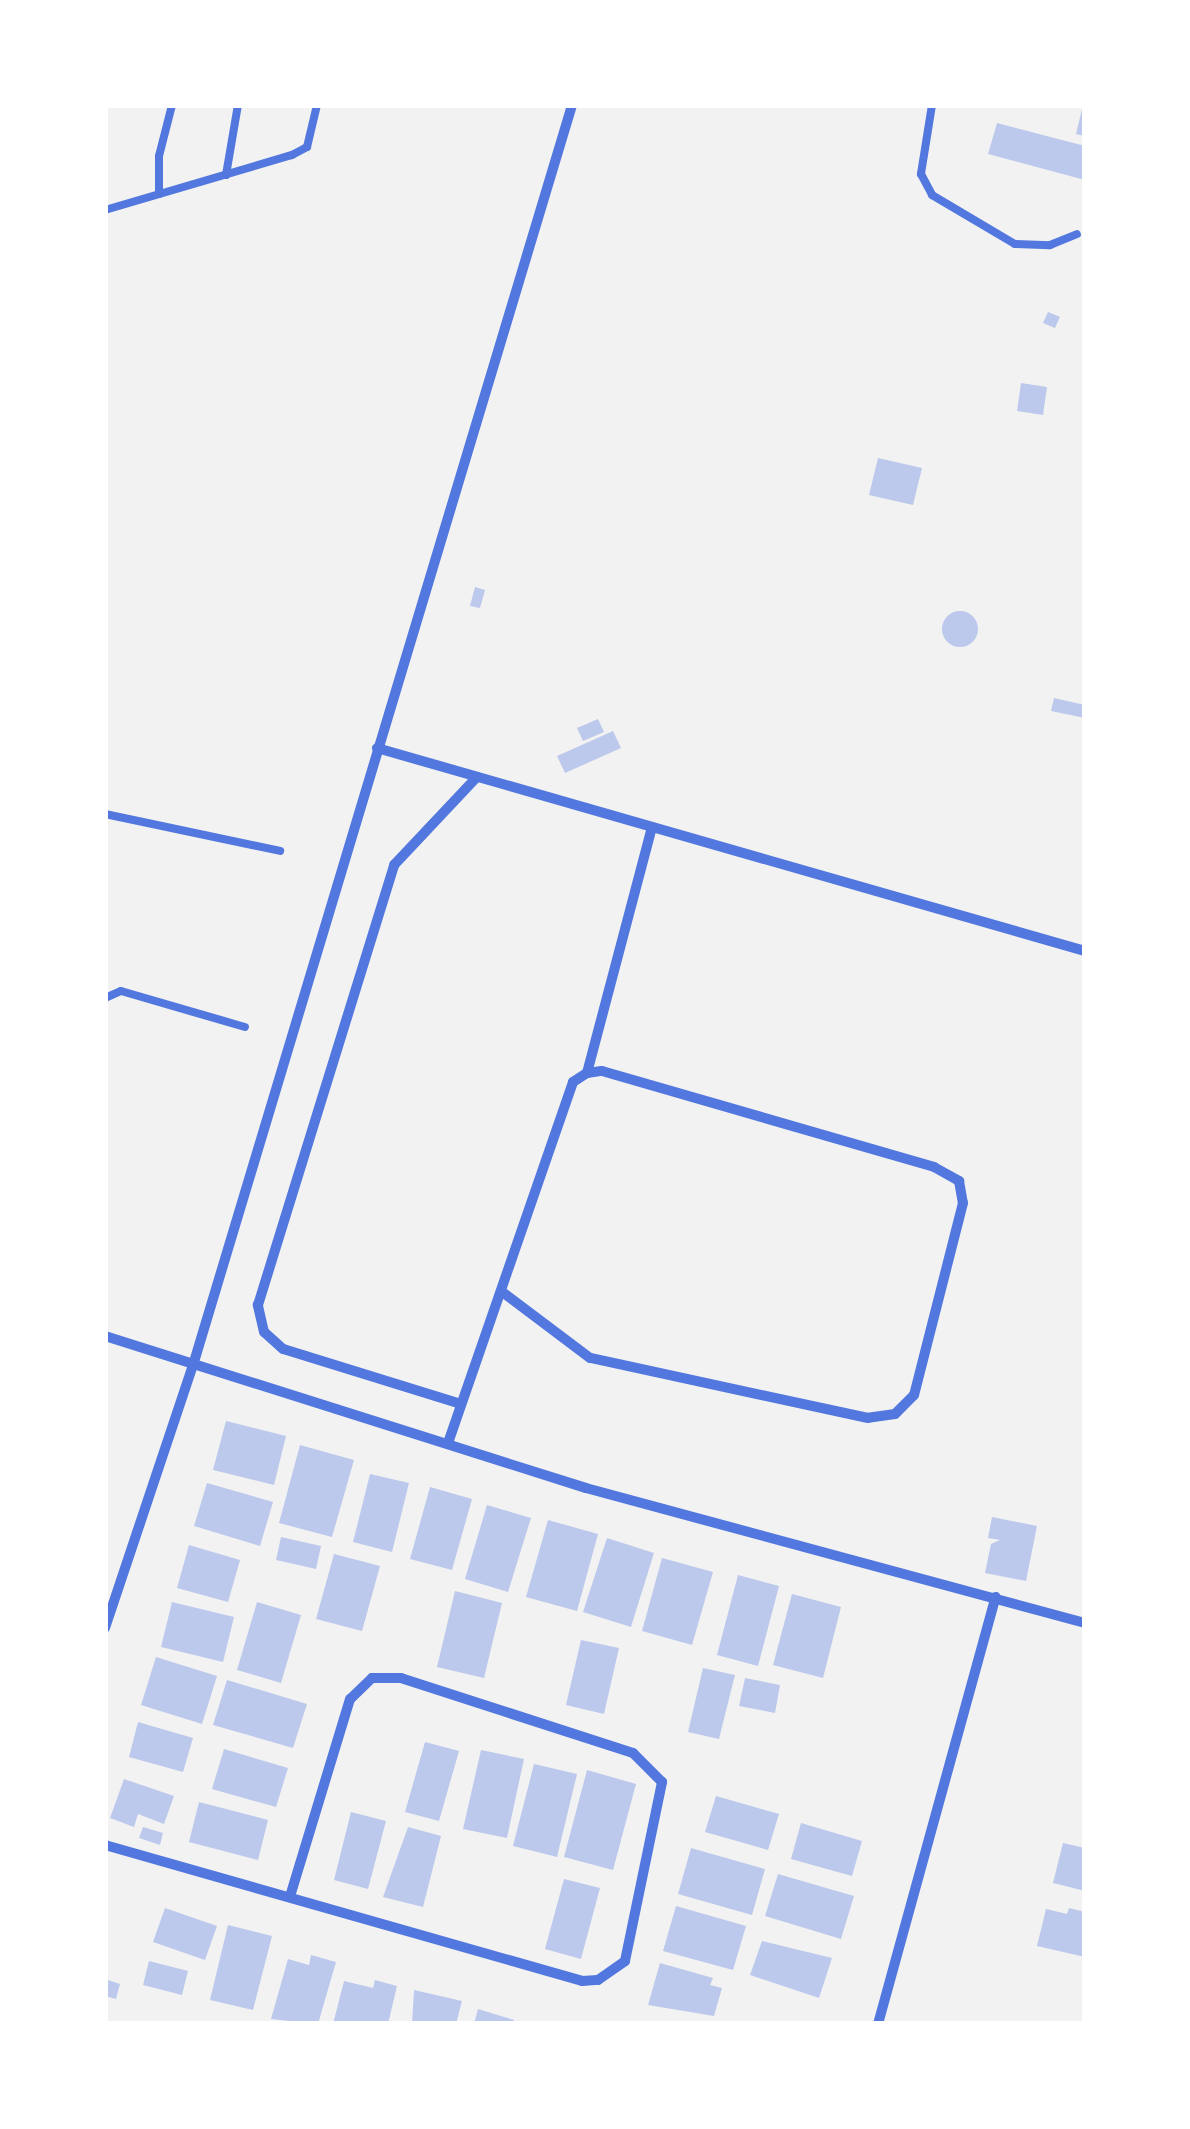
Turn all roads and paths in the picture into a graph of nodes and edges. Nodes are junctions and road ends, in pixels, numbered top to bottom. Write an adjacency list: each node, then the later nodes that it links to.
1 (172, 105): 7 (lane)
2 (238, 105): 6 (lane)
3 (317, 105): 6 (lane)
4 (572, 105): 10 (street)
5 (932, 105): 9 (lane)
6 (226, 175): 7 (lane)
7 (159, 194): 8 (lane)
8 (105, 210)
9 (1077, 234)
10 (377, 748): 11 (street); 21 (street)
11 (477, 777): 13 (street); 22 (street)
12 (105, 814): 14 (lane)
13 (652, 827): 15 (street); 18 (street)
14 (280, 851)
15 (1085, 950)
16 (105, 998): 17 (lane)
17 (245, 1026)
18 (587, 1073): 19 (street); 19 (street)
19 (501, 1291): 22 (street)
20 (105, 1336): 21 (street)
21 (194, 1362): 23 (street); 26 (street)
22 (460, 1404): 23 (street)
23 (448, 1444): 24 (street)
24 (996, 1597): 25 (street); 29 (street)
25 (1085, 1623)
26 (105, 1628)
27 (105, 1845): 28 (street)
28 (290, 1896): 28 (street)
29 (878, 2024)

